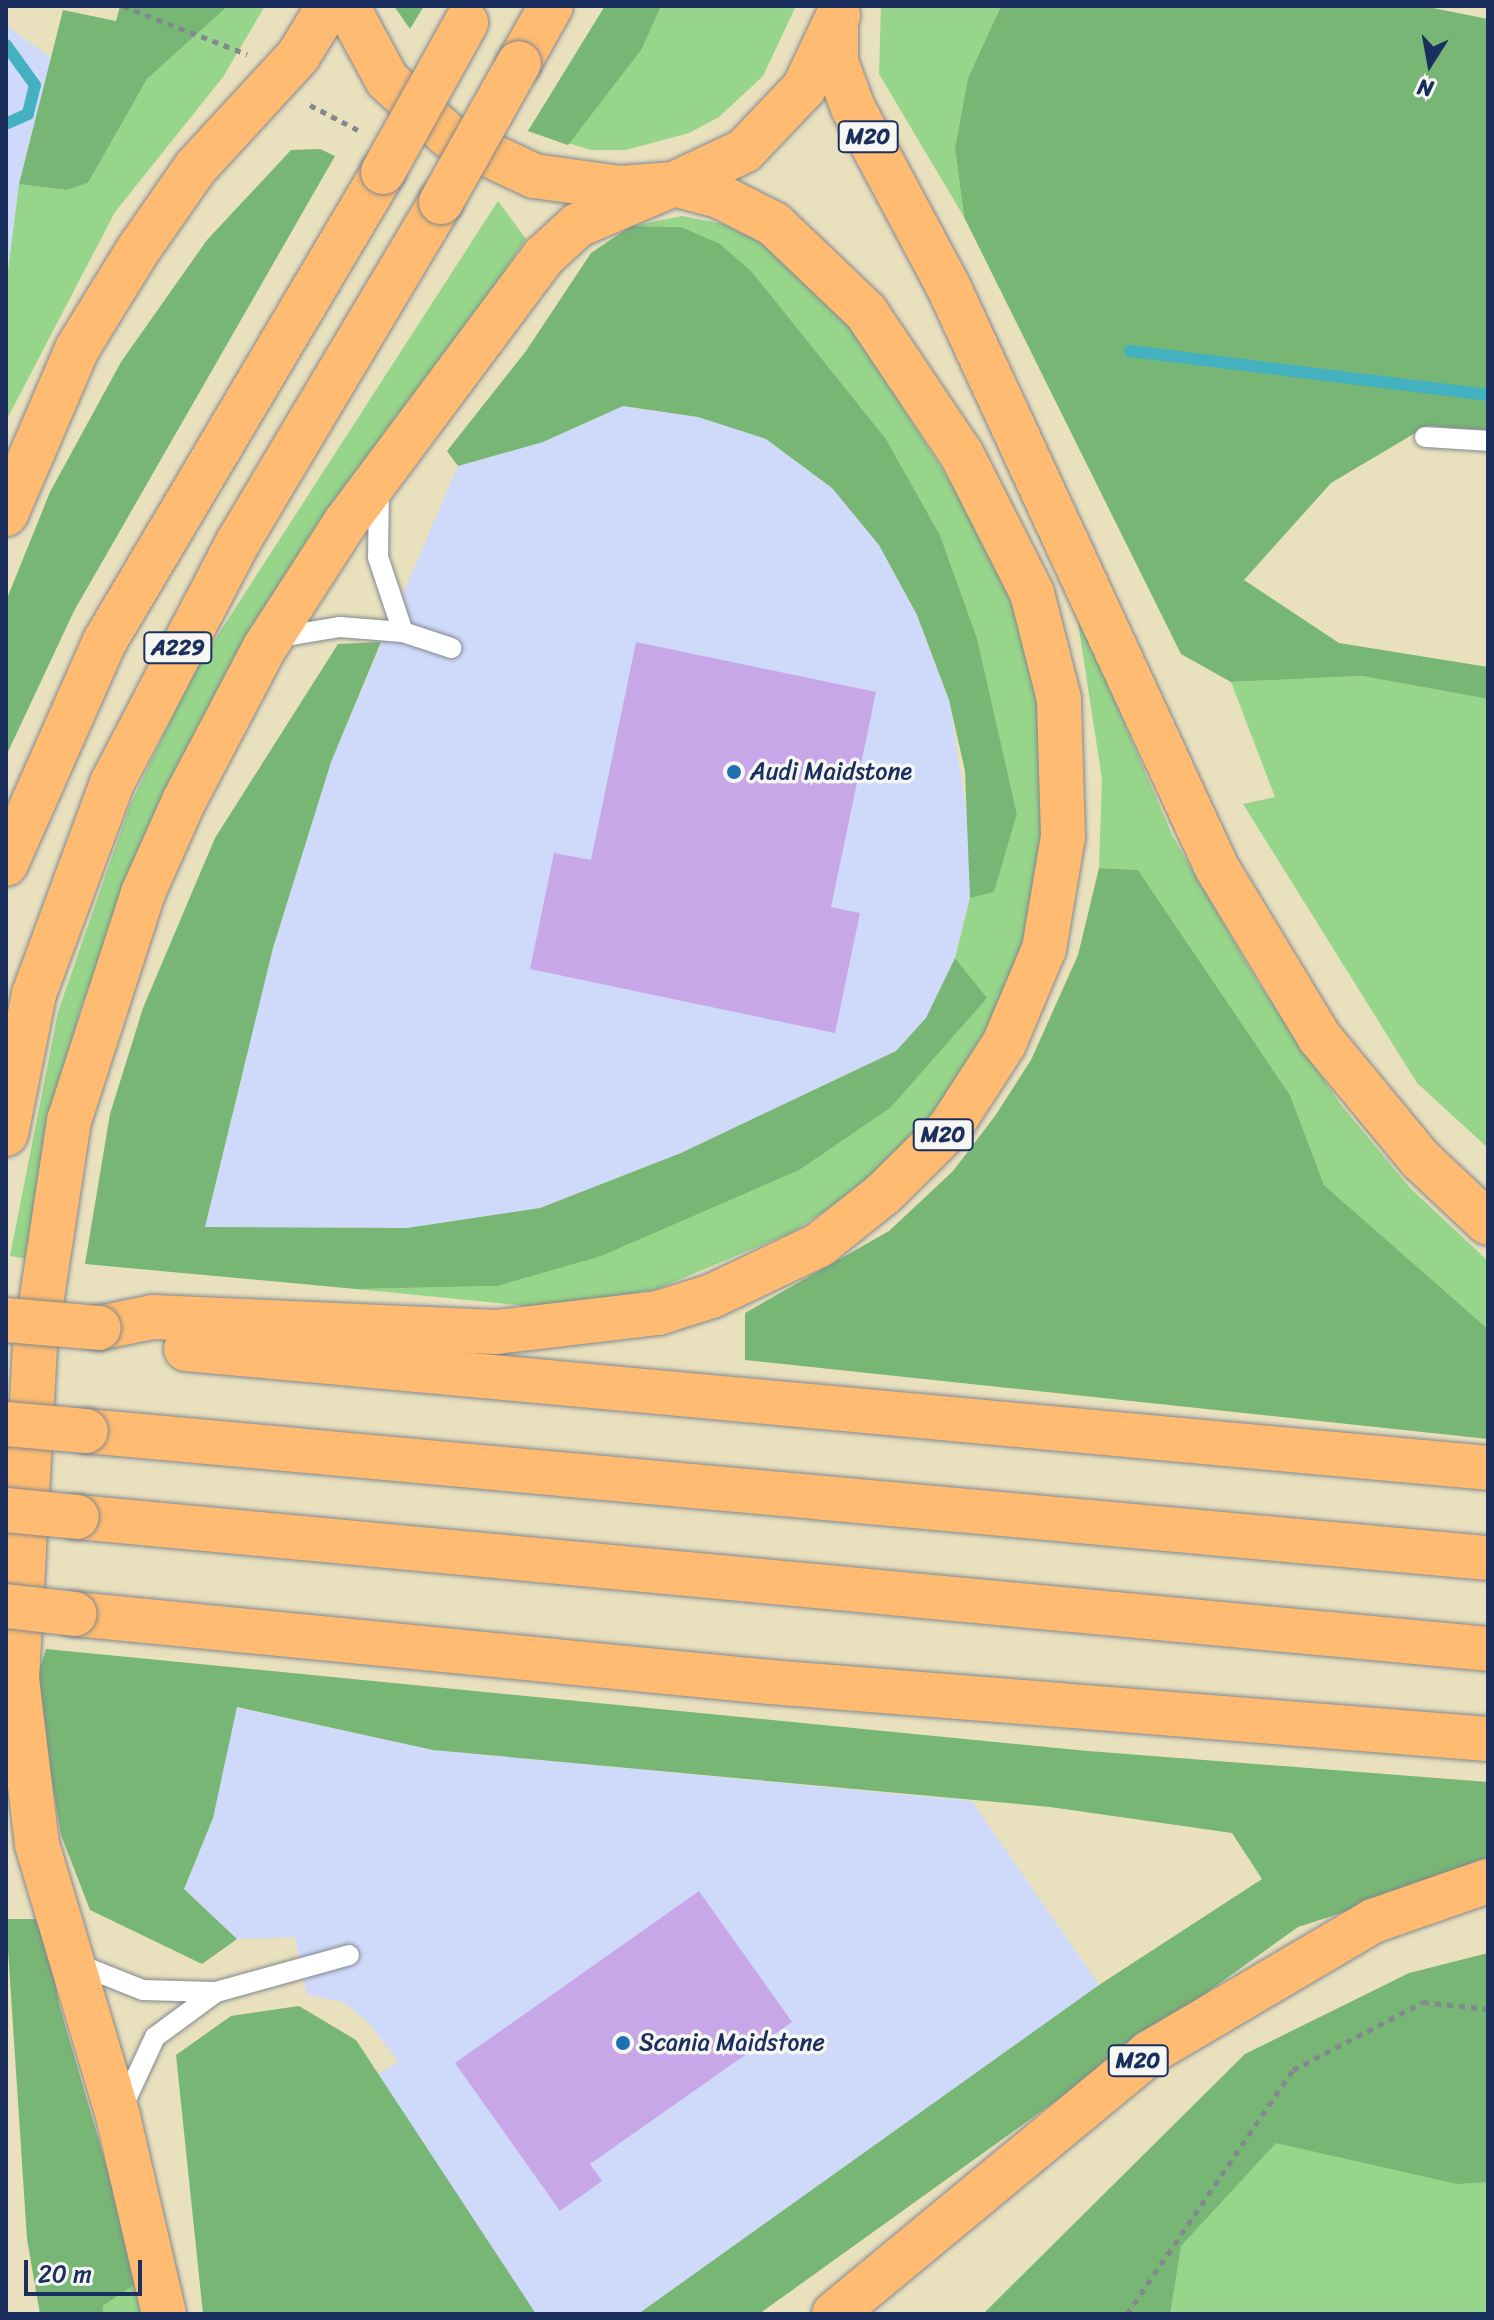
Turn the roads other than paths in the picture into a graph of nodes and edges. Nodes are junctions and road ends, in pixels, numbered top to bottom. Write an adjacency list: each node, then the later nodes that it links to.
1 (329, 6): 10 (highway)
2 (347, 6): 6 (highway)
3 (551, 6): 15 (highway, A229, bridge)
4 (470, 14): 14 (highway, A229, bridge)
5 (838, 15): 6 (highway); 16 (highway, M20)
6 (674, 184): 9 (highway, A229); 18 (highway, M20)
7 (1425, 437): 8 (lane)
8 (1488, 441)
9 (381, 474): 11 (lane); 12 (highway, A229)
10 (6, 514)
11 (403, 632): 12 (lane); 13 (lane)
12 (265, 647): 28 (highway, A229)
13 (451, 648)
14 (6, 864)
15 (6, 1134)
16 (1488, 1223)
17 (6, 1320): 18 (highway, M20, bridge)
18 (99, 1328): 20 (highway, M20)
19 (6, 1424): 22 (highway, bridge)
20 (1488, 1468)
21 (6, 1510): 24 (highway, bridge)
22 (1488, 1558)
23 (6, 1606): 25 (highway, bridge)
24 (1488, 1649)
25 (1488, 1739)
26 (1488, 1881): 32 (highway, M20)
27 (349, 1955): 29 (lane)
28 (71, 1961): 29 (lane); 30 (highway, A229)
29 (216, 1992): 30 (lane)
30 (118, 2116): 31 (highway, A229)
31 (164, 2314)
32 (834, 2314)

